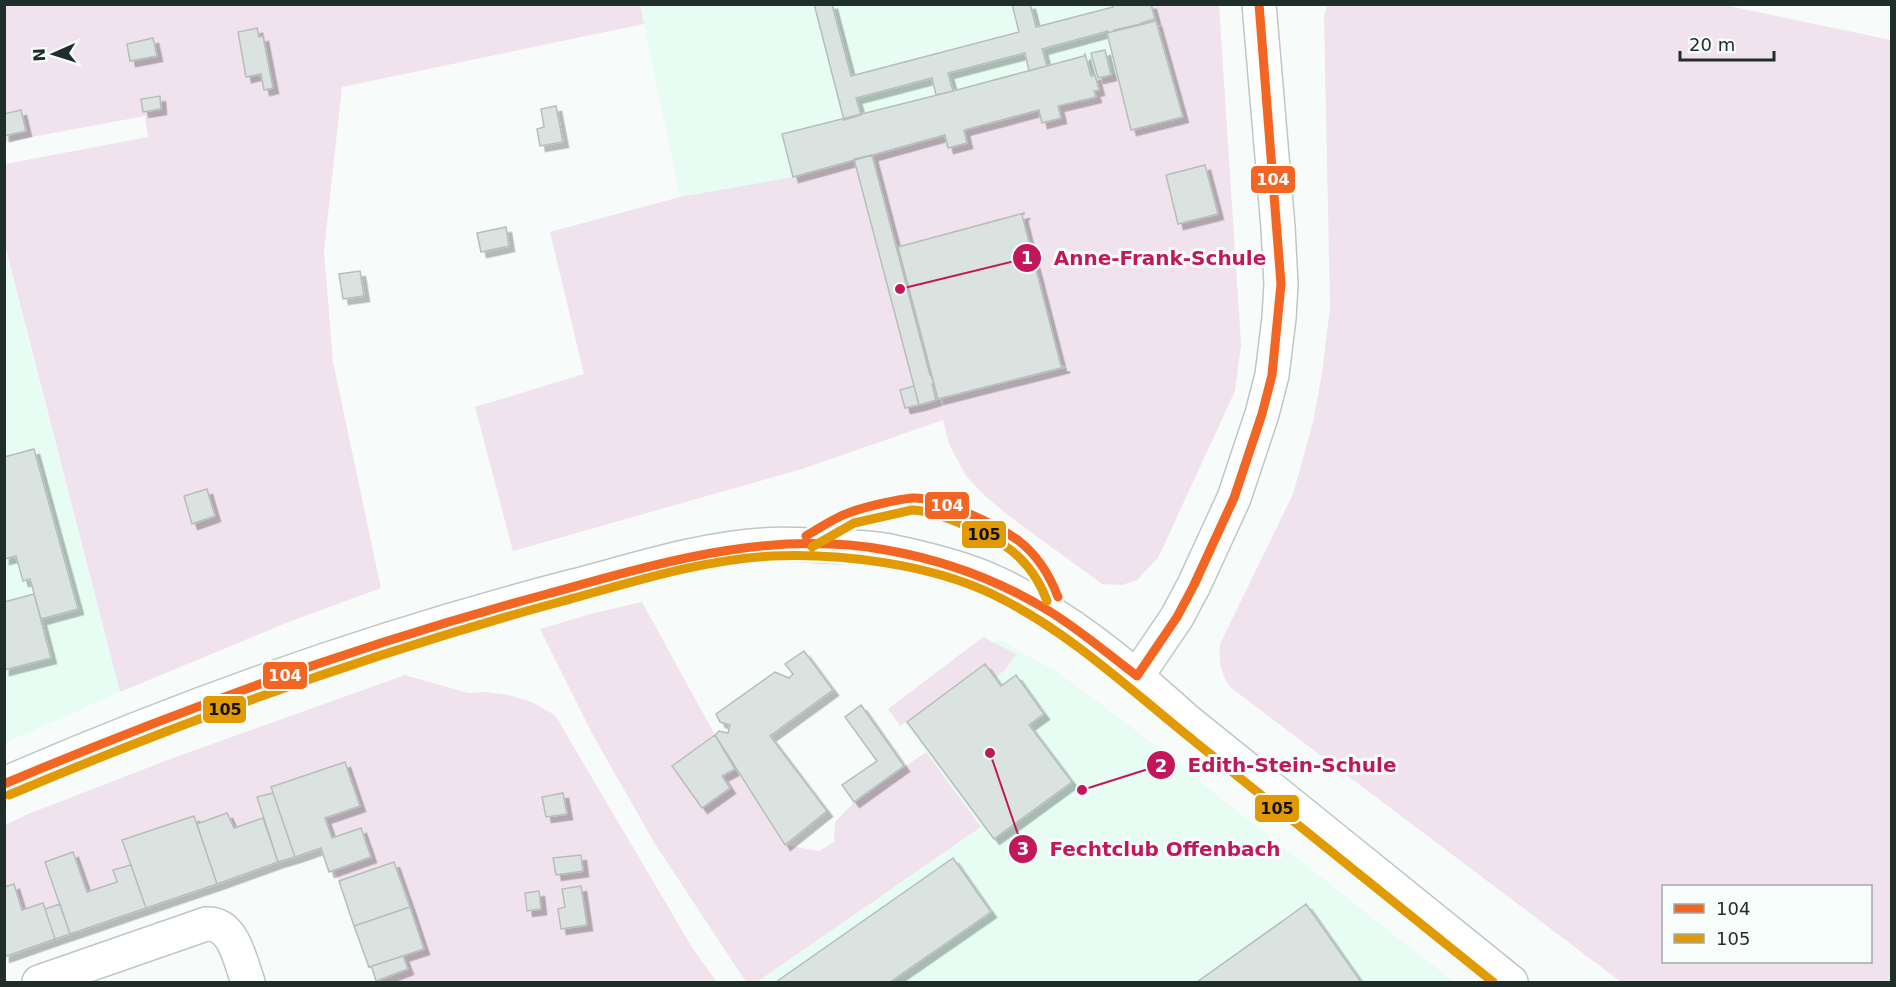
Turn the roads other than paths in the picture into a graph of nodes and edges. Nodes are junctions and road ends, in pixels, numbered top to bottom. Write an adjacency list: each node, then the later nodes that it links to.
1 (1259, 4): 2 (street)
2 (1137, 676): 3 (street); 6 (street)
3 (4, 784)
4 (39, 982): 5 (street)
5 (248, 982)
6 (1511, 982)

